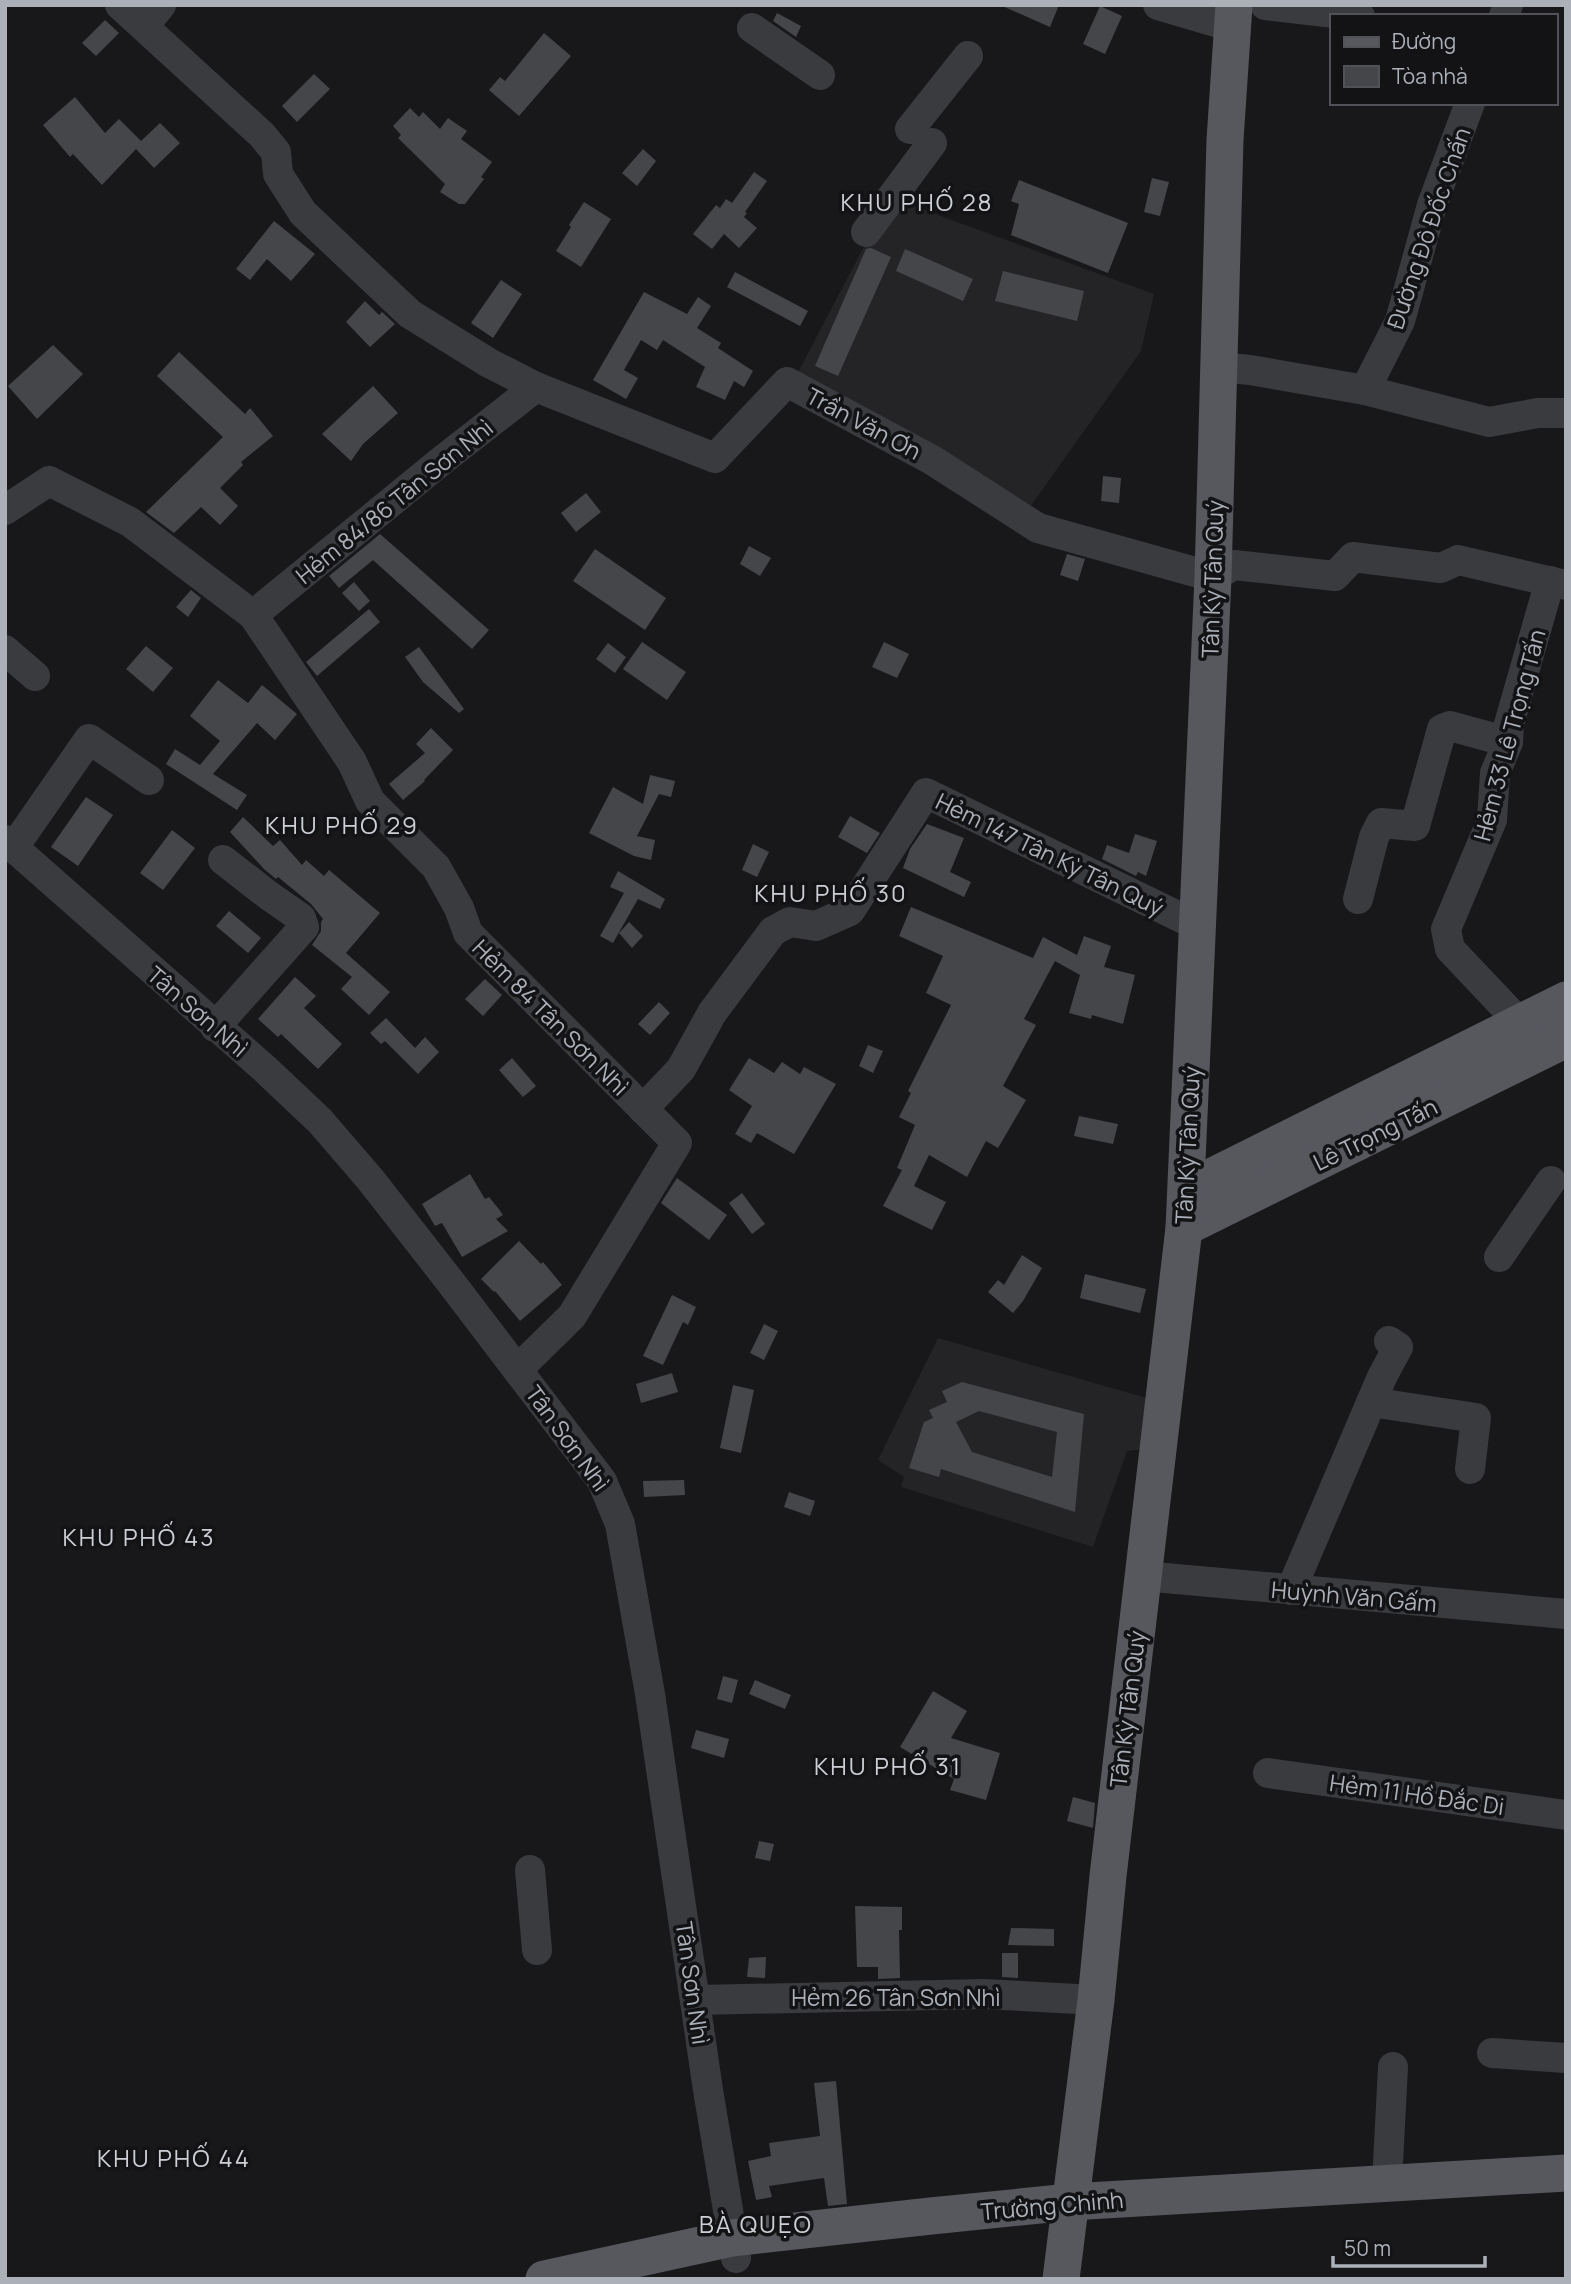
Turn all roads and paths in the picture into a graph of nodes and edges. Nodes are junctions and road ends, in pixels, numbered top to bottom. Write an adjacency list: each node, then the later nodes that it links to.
1 (120, 5): 5 (street)
2 (1158, 5): 6 (street)
3 (1265, 5): 4 (street)
4 (1343, 14)
5 (152, 16): 13 (street)
6 (1233, 16): 12 (main road, Tân Kỳ Tân Quý)
7 (752, 28): 9 (street)
8 (968, 56): 11 (street)
9 (820, 75)
10 (1469, 105): 14 (street, Đường Đô Đốc Chấn)
11 (866, 232)
12 (1219, 367): 14 (street); 17 (main road, Tân Kỳ Tân Quý)
13 (536, 387): 17 (street, Trần Văn Ơn); 19 (street, Hẻm 84/86 Tân Sơn Nhì)
14 (1366, 390): 15 (street)
15 (1566, 413)
16 (5, 510): 19 (street, Hẻm 84 Tân Sơn Nhì)
17 (1213, 577): 18 (street); 27 (main road, Tân Kỳ Tân Quý)
18 (1558, 583): 22 (street, Hẻm 33 Lê Trọng Tấn)
19 (253, 615): 32 (street, Hẻm 84 Tân Sơn Nhì)
20 (5, 650): 21 (street)
21 (35, 676)
22 (1508, 742): 26 (street); 29 (street, Hẻm 33 Lê Trọng Tấn)
23 (149, 780): 24 (street)
24 (9, 844): 30 (street, Tân Sơn Nhì)
25 (223, 860): 30 (street)
26 (1358, 899)
27 (1196, 925): 32 (street, Hẻm 147 Tân Kỳ Tân Quý); 34 (main road, Tân Kỳ Tân Quý)
28 (1566, 1000): 29 (main road, Lê Trọng Tấn)
29 (1520, 1023): 34 (main road, Lê Trọng Tấn)
30 (215, 1027): 38 (street, Tân Sơn Nhì)
31 (1566, 1039): 35 (main road, Lê Trọng Tấn)
32 (643, 1109): 38 (street, Hẻm 84 Tân Sơn Nhì)
33 (1551, 1181): 36 (street)
34 (1186, 1189): 35 (main road, Tân Kỳ Tân Quý)
35 (1184, 1228): 41 (main road, Tân Kỳ Tân Quý)
36 (1499, 1257)
37 (1389, 1341): 39 (street)
38 (519, 1369): 48 (street, Tân Sơn Nhì)
39 (1371, 1402): 40 (street); 42 (street)
40 (1470, 1469)
41 (1143, 1576): 42 (street, Huỳnh Văn Gấm); 49 (main road, Tân Kỳ Tân Quý)
42 (1291, 1590): 43 (street, Huỳnh Văn Gấm)
43 (1566, 1614)
44 (1268, 1773): 45 (street, Hẻm 11 Hồ Đắc Di)
45 (1566, 1815)
46 (530, 1870): 47 (street)
47 (537, 1950)
48 (696, 2000): 49 (street, Hẻm 26 Tân Sơn Nhì); 57 (street, Tân Sơn Nhì)
49 (1096, 2000): 56 (main road, Tân Kỳ Tân Quý)
50 (1492, 2053): 51 (street)
51 (1566, 2059)
52 (1393, 2067): 54 (street)
53 (1566, 2173): 54 (main road, Trường Chinh)
54 (1387, 2183): 56 (main road, Trường Chinh)
55 (1566, 2192): 56 (main road, Trường Chinh)
56 (1068, 2214): 57 (main road, Trường Chinh); 60 (main road, Tân Kỳ Tân Quý)
57 (734, 2248): 58 (main road, Trường Chinh); 59 (main road, Trường Chinh)
58 (544, 2279)
59 (641, 2279)
60 (1061, 2279)

